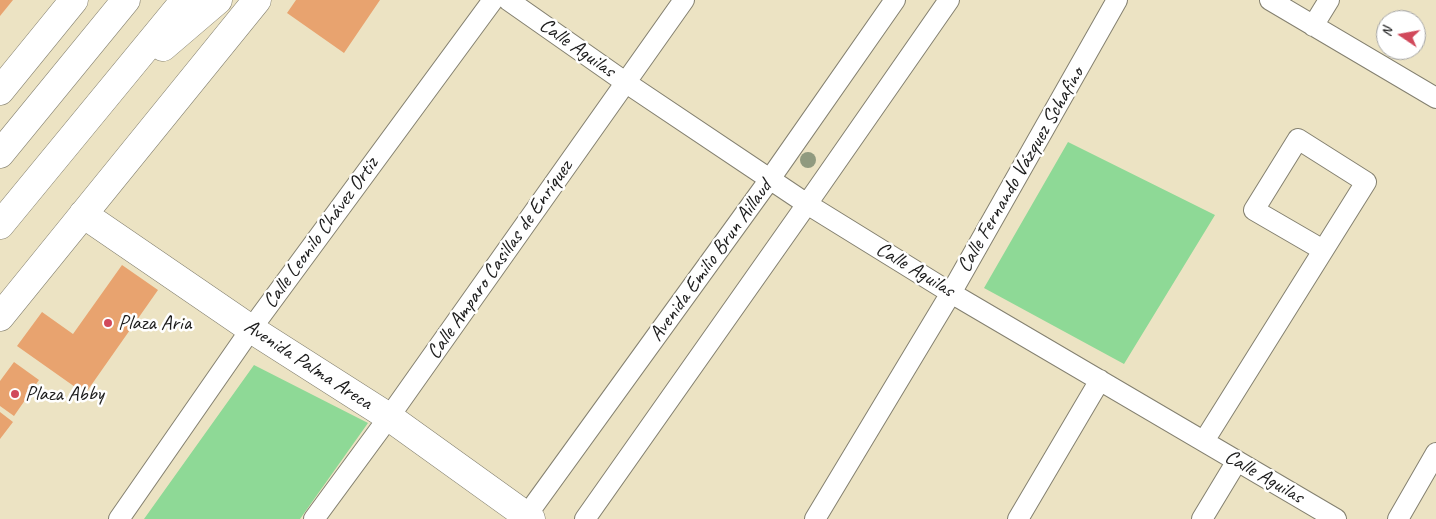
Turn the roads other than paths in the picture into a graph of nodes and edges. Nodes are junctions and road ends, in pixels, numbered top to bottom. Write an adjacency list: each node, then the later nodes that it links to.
1 (74, 0): 18 (main road)
2 (116, 0): 16 (main road)
3 (126, 0): 16 (main road)
4 (185, 0): 19 (main road)
5 (218, 0): 19 (main road)
6 (257, 0): 24 (main road)
7 (493, 0): 29 (street, Calle Leonilo Chávez Ortiz)
8 (508, 0): 17 (street, Calle Aguilas)
9 (684, 0): 17 (street, Calle Amparo Casillas de Enríquez)
10 (895, 0): 22 (street, Avenida Emilio Brun Aillaud)
11 (949, 0): 23 (street)
12 (1117, 0): 27 (street, Calle Fernando Vázquez Schafino)
13 (1270, 0): 15 (street)
14 (1329, 0): 15 (street)
15 (1313, 26): 20 (street)
16 (71, 68): 21 (main road)
17 (625, 82): 22 (street, Calle Aguilas); 31 (street, Calle Amparo Casillas de Enríquez)
18 (0, 91)
19 (105, 96): 25 (main road)
20 (1436, 98)
21 (0, 154)
22 (770, 179): 23 (street, Calle Aguilas); 35 (street, Avenida Emilio Brun Aillaud)
23 (808, 204): 27 (street, Calle Aguilas); 38 (street)
24 (84, 214): 28 (main road); 29 (main road, Avenida Palma Areca)
25 (0, 225)
26 (1323, 250): 26 (street); 32 (street)
27 (951, 292): 30 (street, Calle Aguilas); 39 (street, Calle Fernando Vázquez Schafino)
28 (0, 317)
29 (251, 328): 31 (main road, Avenida Palma Areca); 36 (street, Calle Leonilo Chávez Ortiz)
30 (1100, 380): 32 (street, Calle Aguilas); 40 (street)
31 (389, 416): 35 (main road, Avenida Palma Areca); 37 (street, Calle Amparo Casillas de Enríquez)
32 (1204, 441): 34 (street, Calle Aguilas)
33 (1436, 453): 43 (street)
34 (1237, 461): 41 (street); 42 (street, Calle Aguilas)
35 (527, 518)
36 (119, 519)
37 (314, 519)
38 (585, 519)
39 (816, 519)
40 (1018, 519)
41 (1202, 519)
42 (1336, 519)
43 (1398, 519)

